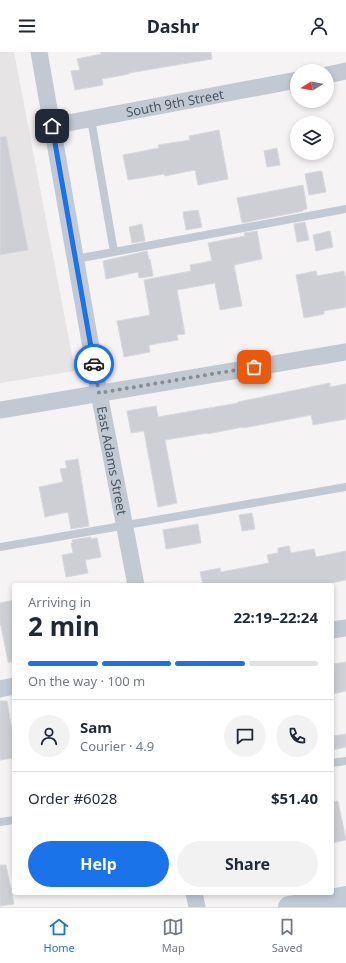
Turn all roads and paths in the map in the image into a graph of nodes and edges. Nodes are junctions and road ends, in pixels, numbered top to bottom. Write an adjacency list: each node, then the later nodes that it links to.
1 (39, 52): 6 (street, East Adams Street)
2 (346, 71): 3 (street)
3 (334, 74)
4 (290, 81): 5 (street, South 9th Street)
5 (91, 119): 6 (street, South 9th Street); 8 (lane)
6 (52, 126): 9 (street, East Adams Street)
7 (346, 209): 8 (lane)
8 (114, 252): 9 (lane)
9 (76, 259): 11 (street, East Adams Street)
10 (346, 352): 11 (street)
11 (99, 393): 12 (street); 14 (street, East Adams Street)
12 (0, 410)
13 (346, 487): 14 (lane)
14 (125, 526): 15 (lane); 16 (street, East Adams Street)
15 (0, 547)
16 (136, 583)
17 (346, 628): 18 (street)
18 (334, 630)
19 (12, 686): 20 (street)
20 (0, 689)
21 (346, 761): 22 (lane)
22 (334, 763)
23 (12, 820): 24 (lane)
24 (0, 822)
25 (194, 895): 27 (street)
26 (346, 897): 28 (street)
27 (197, 907)
28 (289, 907)

